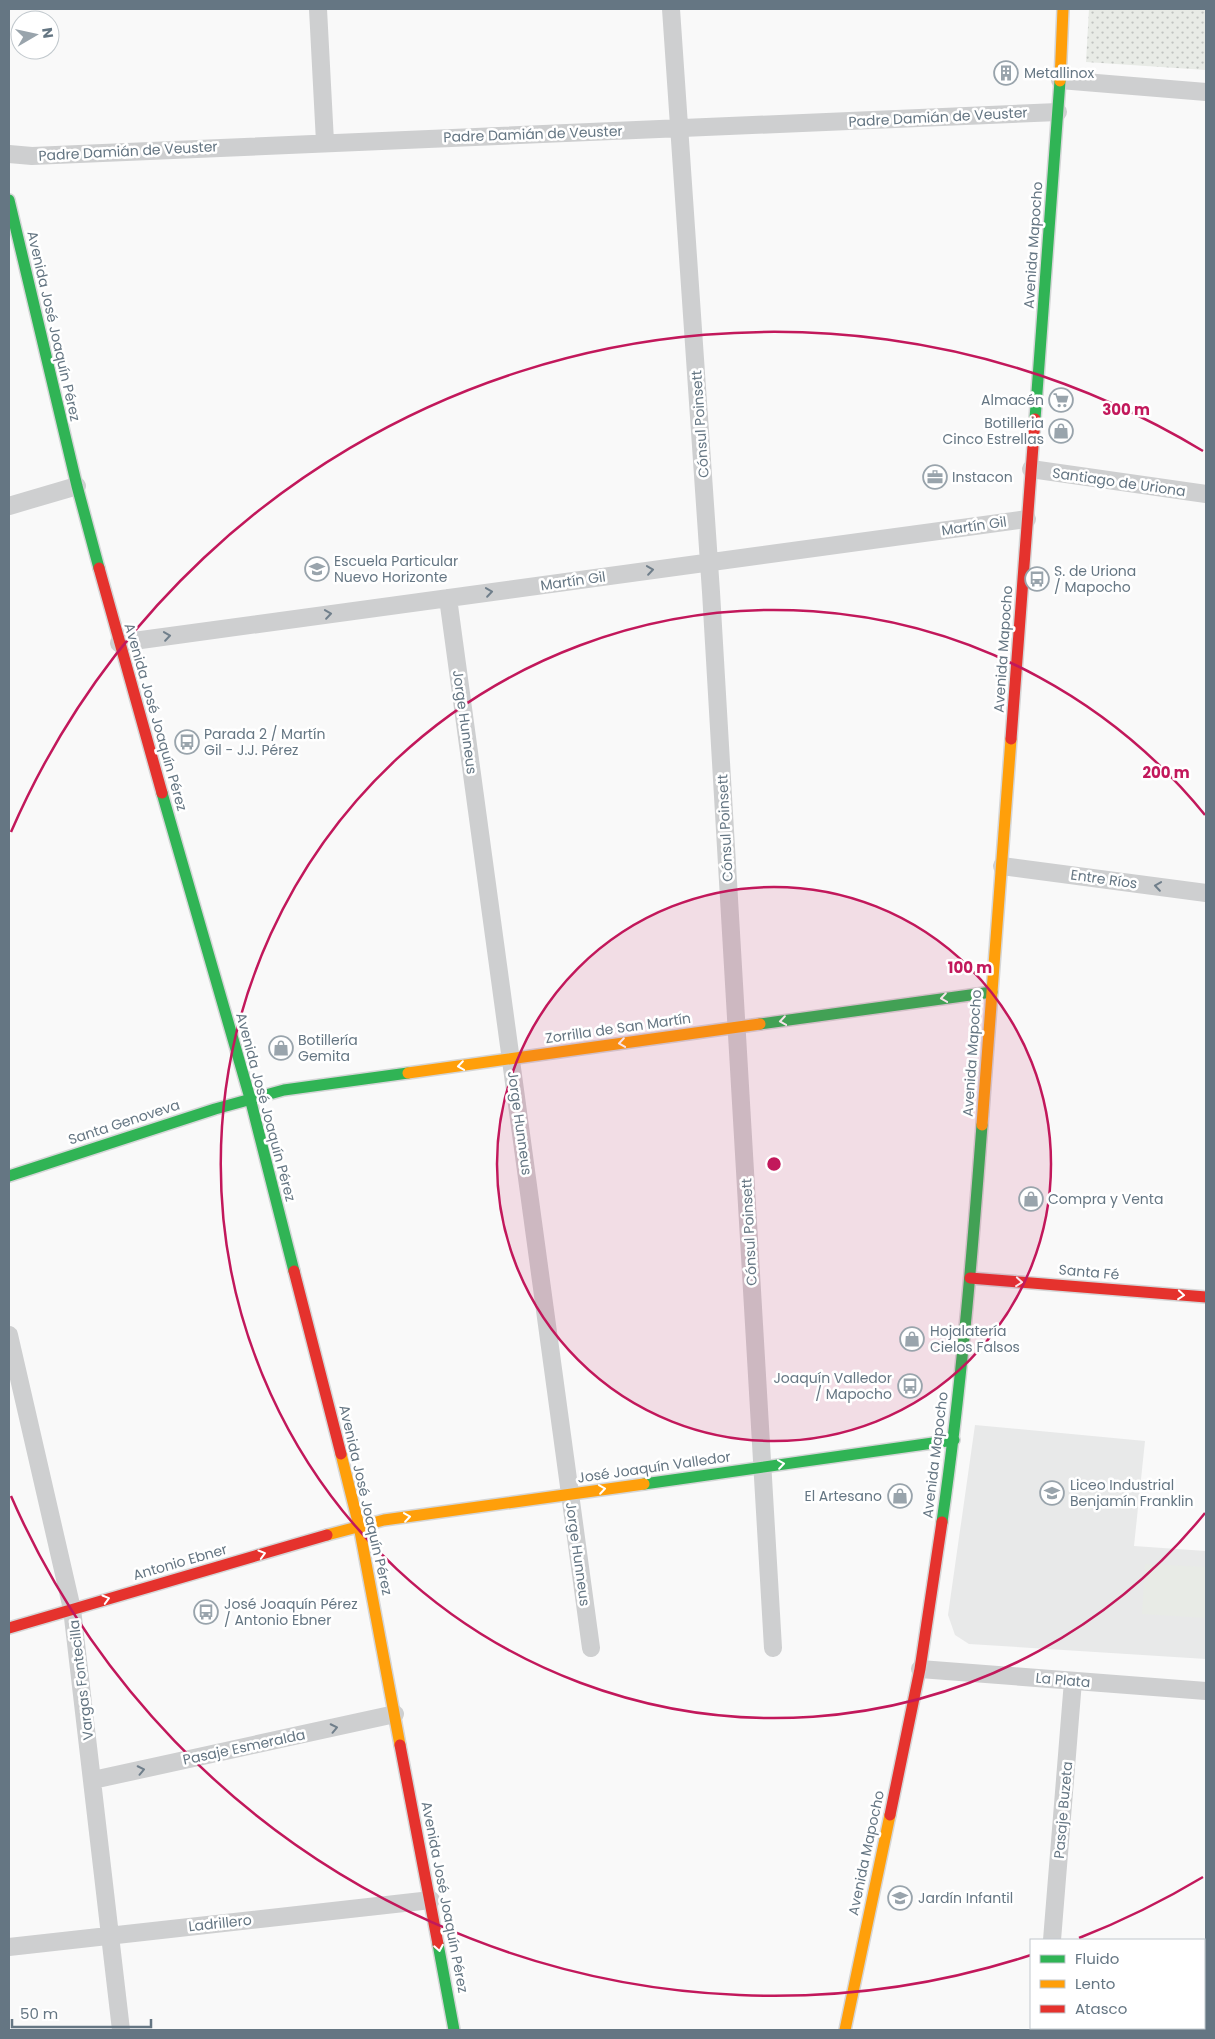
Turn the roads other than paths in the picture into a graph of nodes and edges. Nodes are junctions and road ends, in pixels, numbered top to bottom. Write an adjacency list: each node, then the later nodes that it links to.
1 (318, 9): 8 (street)
2 (671, 9): 7 (street, Cónsul Poinsett)
3 (1063, 9): 4 (main road, Avenida Mapocho)
4 (1060, 80): 5 (street); 6 (main road, Avenida Mapocho)
5 (1206, 92)
6 (1058, 112): 7 (street, Padre Damián de Veuster); 11 (main road, Avenida Mapocho)
7 (680, 128): 8 (street, Padre Damián de Veuster); 16 (street, Cónsul Poinsett)
8 (325, 142): 9 (street, Padre Damián de Veuster)
9 (9, 154)
10 (9, 200): 12 (main road, Avenida José Joaquín Pérez)
11 (1031, 469): 13 (street, Santiago de Uriona); 15 (main road, Avenida Mapocho)
12 (77, 486): 14 (street); 18 (main road, Avenida José Joaquín Pérez)
13 (1206, 494)
14 (9, 506)
15 (1028, 519): 16 (street, Martín Gil); 19 (main road, Avenida Mapocho)
16 (709, 562): 17 (street, Martín Gil, one-way to 16); 22 (street, Cónsul Poinsett)
17 (448, 598): 18 (street, Martín Gil, one-way to 17); 23 (street, Jorge Hunneus)
18 (119, 643): 24 (main road, Avenida José Joaquín Pérez)
19 (1002, 866): 20 (street, Entre Ríos, one-way to 19); 21 (main road, Avenida Mapocho)
20 (1206, 893)
21 (992, 992): 22 (main road, Zorrilla de San Martín, one-way to 22); 26 (main road, Avenida Mapocho)
22 (738, 1027): 23 (main road, Zorrilla de San Martín, one-way to 23); 30 (street, Cónsul Poinsett)
23 (511, 1059): 24 (main road, Zorrilla de San Martín, one-way to 24); 31 (street, Jorge Hunneus)
24 (250, 1098): 25 (main road, Santa Genoveva); 32 (main road, Avenida José Joaquín Pérez)
25 (9, 1176)
26 (970, 1278): 27 (main road, Santa Fé, one-way to 27); 29 (main road, Avenida Mapocho)
27 (1206, 1297)
28 (9, 1335): 33 (street, Vargas Fontecilla)
29 (954, 1440): 30 (main road, José Joaquín Valledor, one-way to 29); 37 (main road, Avenida Mapocho)
30 (762, 1467): 31 (main road, José Joaquín Valledor, one-way to 30); 36 (street, Cónsul Poinsett)
31 (570, 1494): 32 (main road, José Joaquín Valledor, one-way to 31); 35 (street, Jorge Hunneus)
32 (359, 1526): 33 (main road, Antonio Ebner, one-way to 32); 40 (main road, Avenida José Joaquín Pérez)
33 (72, 1609): 34 (main road, Antonio Ebner); 41 (street, Vargas Fontecilla)
34 (9, 1628)
35 (591, 1648)
36 (774, 1648)
37 (920, 1669): 38 (street, La Plata); 48 (main road, Avenida Mapocho)
38 (1073, 1681): 39 (street, La Plata); 44 (street, Pasaje Buzeta)
39 (1206, 1691)
40 (395, 1714): 41 (street, Pasaje Esmeralda, one-way to 40); 42 (main road, Avenida José Joaquín Pérez)
41 (93, 1780): 43 (street, Vargas Fontecilla)
42 (431, 1900): 43 (street, Ladrillero); 47 (main road, Avenida José Joaquín Pérez, one-way to 47)
43 (110, 1936): 45 (street, Ladrillero); 46 (street, Vargas Fontecilla)
44 (1052, 1939)
45 (9, 1947)
46 (121, 2030)
47 (454, 2030)
48 (845, 2030)

